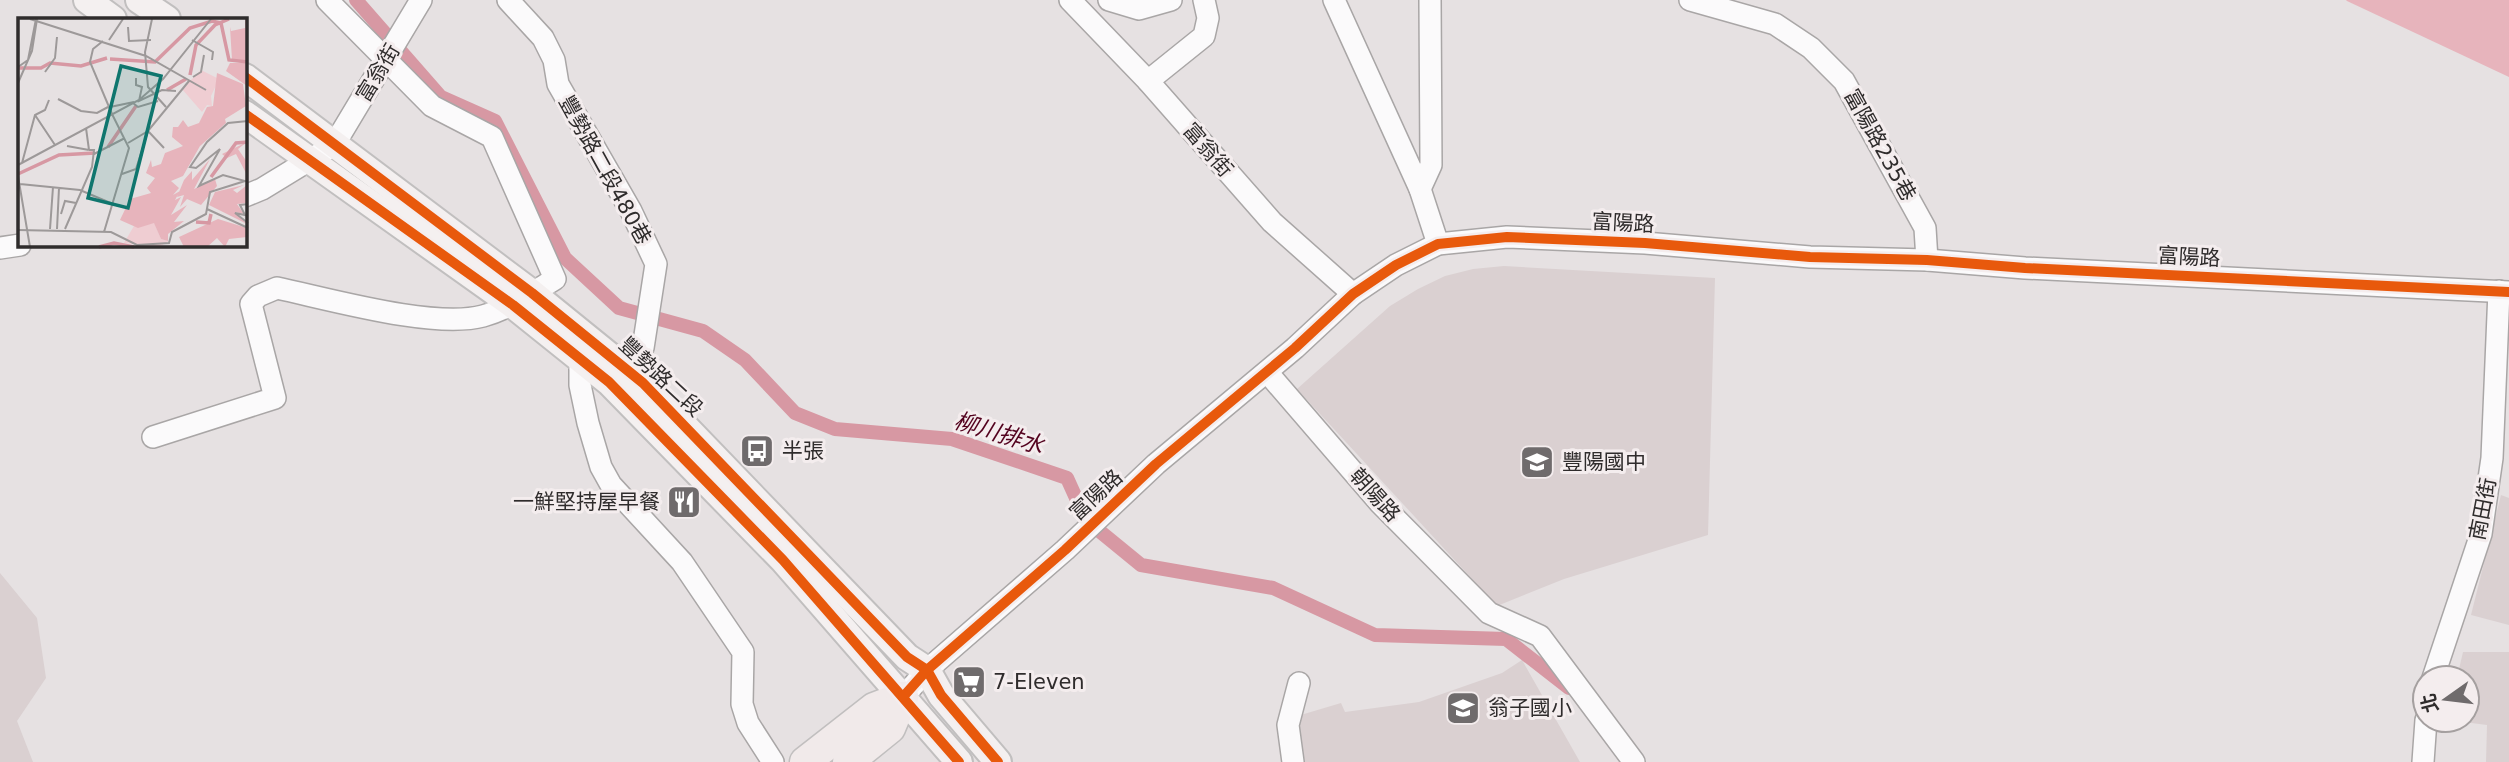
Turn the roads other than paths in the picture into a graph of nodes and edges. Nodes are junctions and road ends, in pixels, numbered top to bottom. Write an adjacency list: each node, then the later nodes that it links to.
1 (87, 0): 13 (main road)
2 (139, 0): 14 (main road)
3 (327, 0): 15 (street)
4 (421, 0): 15 (street, 富翁街)
5 (508, 0): 32 (street, 豐勢路二段480巷)
6 (1070, 0): 17 (street, 富翁街)
7 (1109, 0): 8 (street)
8 (1171, 0)
9 (1204, 0): 17 (street)
10 (1334, 0): 21 (street)
11 (1430, 0): 21 (street)
12 (1690, 0): 26 (street, 富陽路235巷)
13 (112, 18)
14 (166, 18)
15 (394, 48): 19 (street, 富翁街); 29 (street)
16 (247, 79): 19 (main road, 豐勢路二段)
17 (1148, 81): 28 (street, 富翁街)
18 (247, 115): 20 (main road, 豐勢路二段)
19 (334, 145): 20 (street); 29 (main road, 豐勢路二段)
20 (311, 161): 22 (street); 29 (main road, 豐勢路二段)
21 (1420, 189): 23 (street)
22 (247, 195)
23 (1438, 244): 26 (street, 富陽路); 28 (street, 富陽路)
24 (18, 245): 25 (street)
25 (0, 248)
26 (1927, 260): 27 (street, 富陽路)
27 (2504, 292): 34 (street, 南田街)
28 (1353, 294): 31 (street, 富陽路)
29 (523, 299): 30 (main road, 豐勢路二段); 32 (main road, 豐勢路二段); 33 (street)
30 (580, 359): 32 (main road, 豐勢路二段); 39 (street)
31 (1267, 372): 35 (street, 富陽路); 45 (street, 朝陽路)
32 (617, 375): 35 (main road, 豐勢路二段); 37 (main road, 豐勢路二段)
33 (153, 437)
34 (2438, 664)
35 (927, 670): 37 (street, 富陽路); 43 (main road, 豐勢路二段)
36 (1299, 683): 44 (street)
37 (903, 696): 40 (highway); 41 (highway); 42 (main road, 豐勢路二段)
38 (2425, 734): 46 (street)
39 (773, 762)
40 (805, 762)
41 (848, 762)
42 (959, 762)
43 (998, 762)
44 (1293, 762)
45 (1634, 762)
46 (2423, 762)

